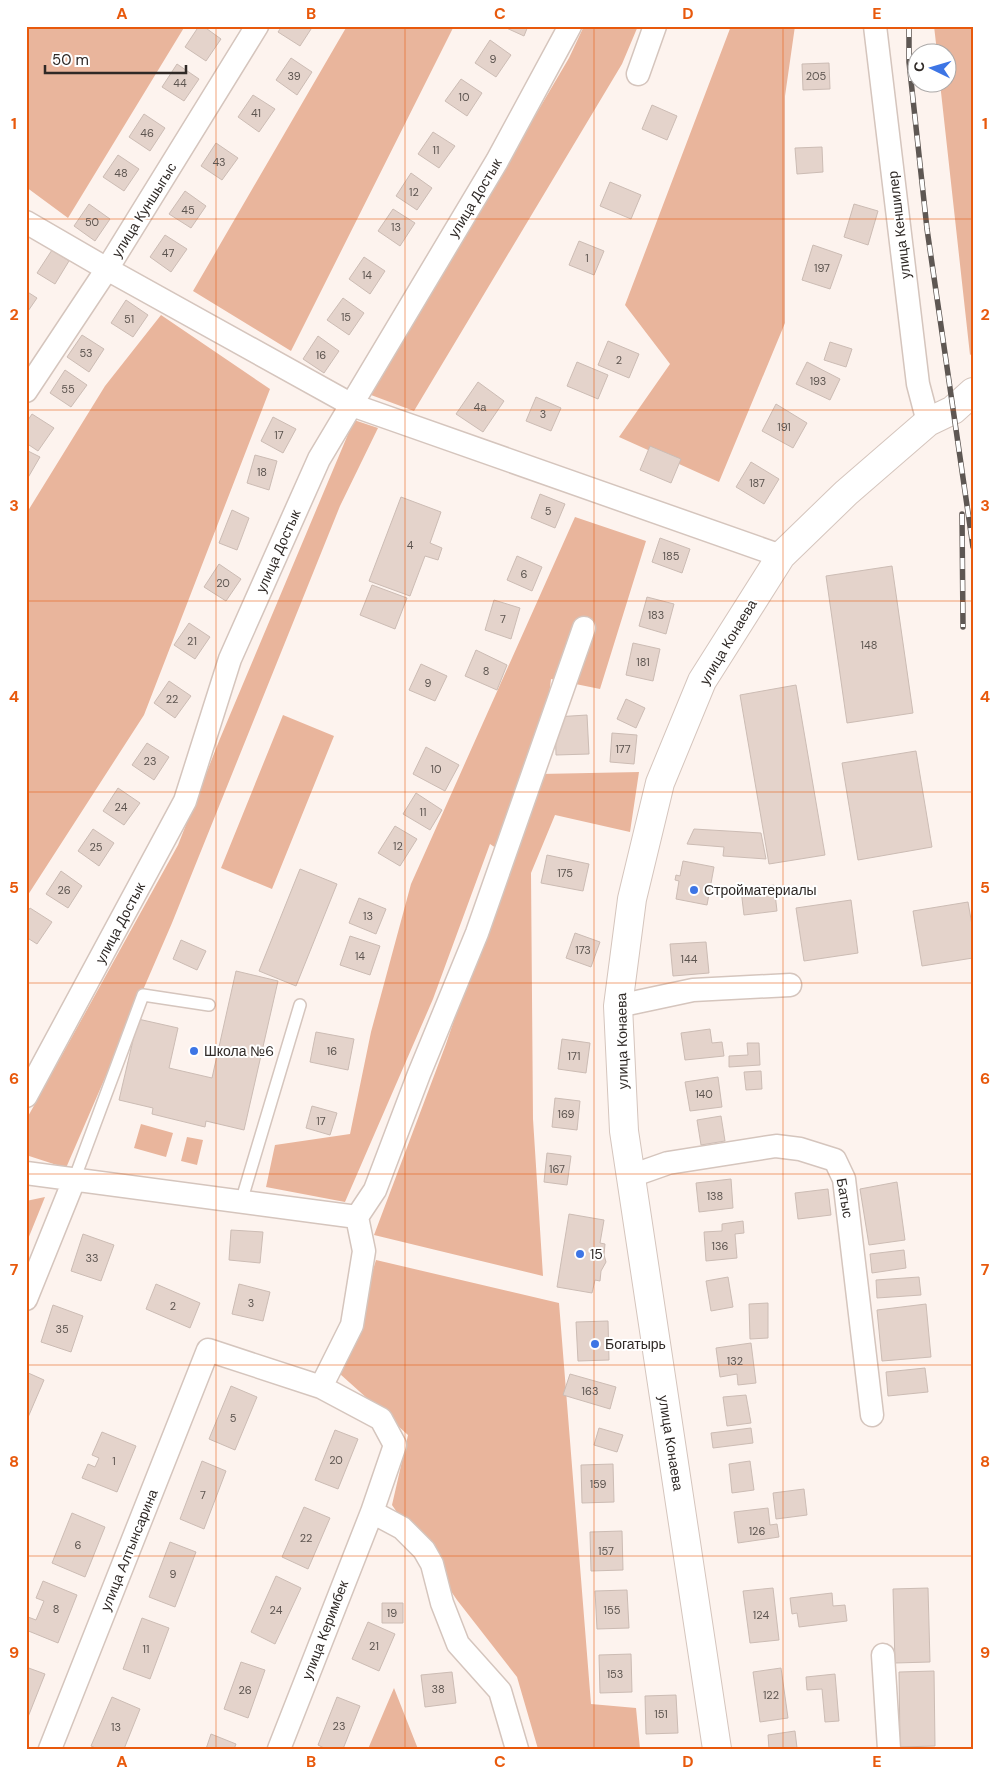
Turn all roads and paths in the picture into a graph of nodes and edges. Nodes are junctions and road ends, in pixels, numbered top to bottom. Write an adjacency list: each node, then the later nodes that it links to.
1 (257, 26): 7 (street, улица Куншыгыс)
2 (570, 26): 10 (street, улица Достык)
3 (655, 26): 5 (street)
4 (875, 26): 11 (street, улица Кеншилер)
5 (638, 74)
6 (26, 222): 7 (street)
7 (107, 269): 8 (street, улица Куншыгыс); 10 (street)
8 (26, 391)
9 (973, 392): 11 (main road, улица Конаева)
10 (352, 405): 12 (street); 18 (street, улица Достык)
11 (928, 422): 12 (main road, улица Конаева)
12 (781, 556): 17 (main road, улица Конаева)
13 (584, 628): 23 (street)
14 (790, 985): 17 (street)
15 (209, 1005): 21 (lane)
16 (300, 1005): 22 (lane)
17 (618, 1006): 20 (main road, улица Конаева)
18 (26, 1096)
19 (26, 1173): 21 (street)
20 (631, 1176): 27 (street, Батыс); 33 (main road, улица Конаева)
21 (74, 1180): 22 (street); 24 (street)
22 (241, 1202): 23 (street)
23 (357, 1217): 26 (street)
24 (26, 1300)
25 (208, 1350): 26 (street, улица Керимбек); 30 (street, улица Алтынсарина)
26 (321, 1387): 28 (street, улица Керимбек)
27 (872, 1415)
28 (372, 1512): 31 (street, улица Керимбек); 32 (street)
29 (883, 1655): 34 (street)
30 (50, 1749)
31 (279, 1749)
32 (517, 1749)
33 (717, 1749)
34 (889, 1749)

